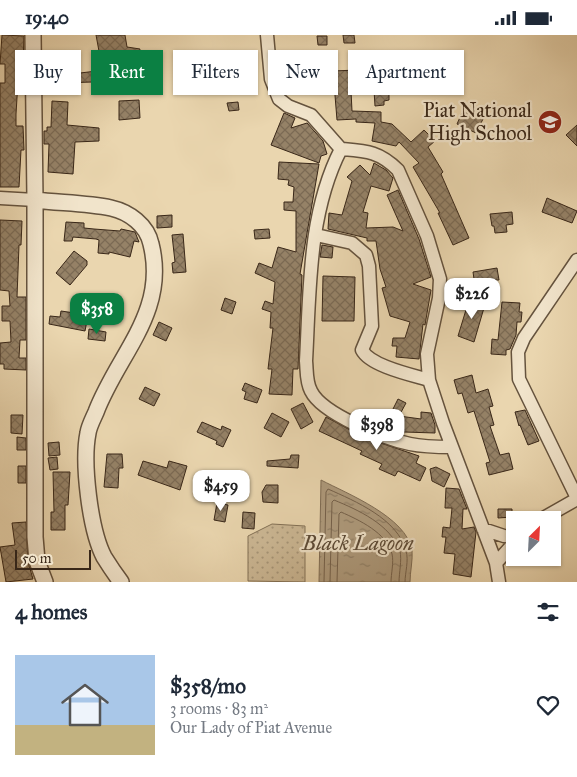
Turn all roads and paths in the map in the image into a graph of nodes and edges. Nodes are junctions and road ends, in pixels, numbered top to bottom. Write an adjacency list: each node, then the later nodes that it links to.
1 (33, 35): 5 (street)
2 (267, 35): 3 (street)
3 (341, 149): 6 (street); 8 (street)
4 (0, 198): 5 (street)
5 (35, 200): 16 (street); 17 (street)
6 (316, 235): 8 (street); 9 (street)
7 (577, 260): 10 (street)
8 (430, 380): 9 (street)
9 (452, 447): 12 (street)
10 (577, 499): 11 (street)
11 (556, 511)
12 (483, 529): 13 (street); 15 (street)
13 (506, 536)
14 (506, 552): 15 (street)
15 (496, 563): 18 (street)
16 (45, 582)
17 (121, 582)
18 (500, 582)

